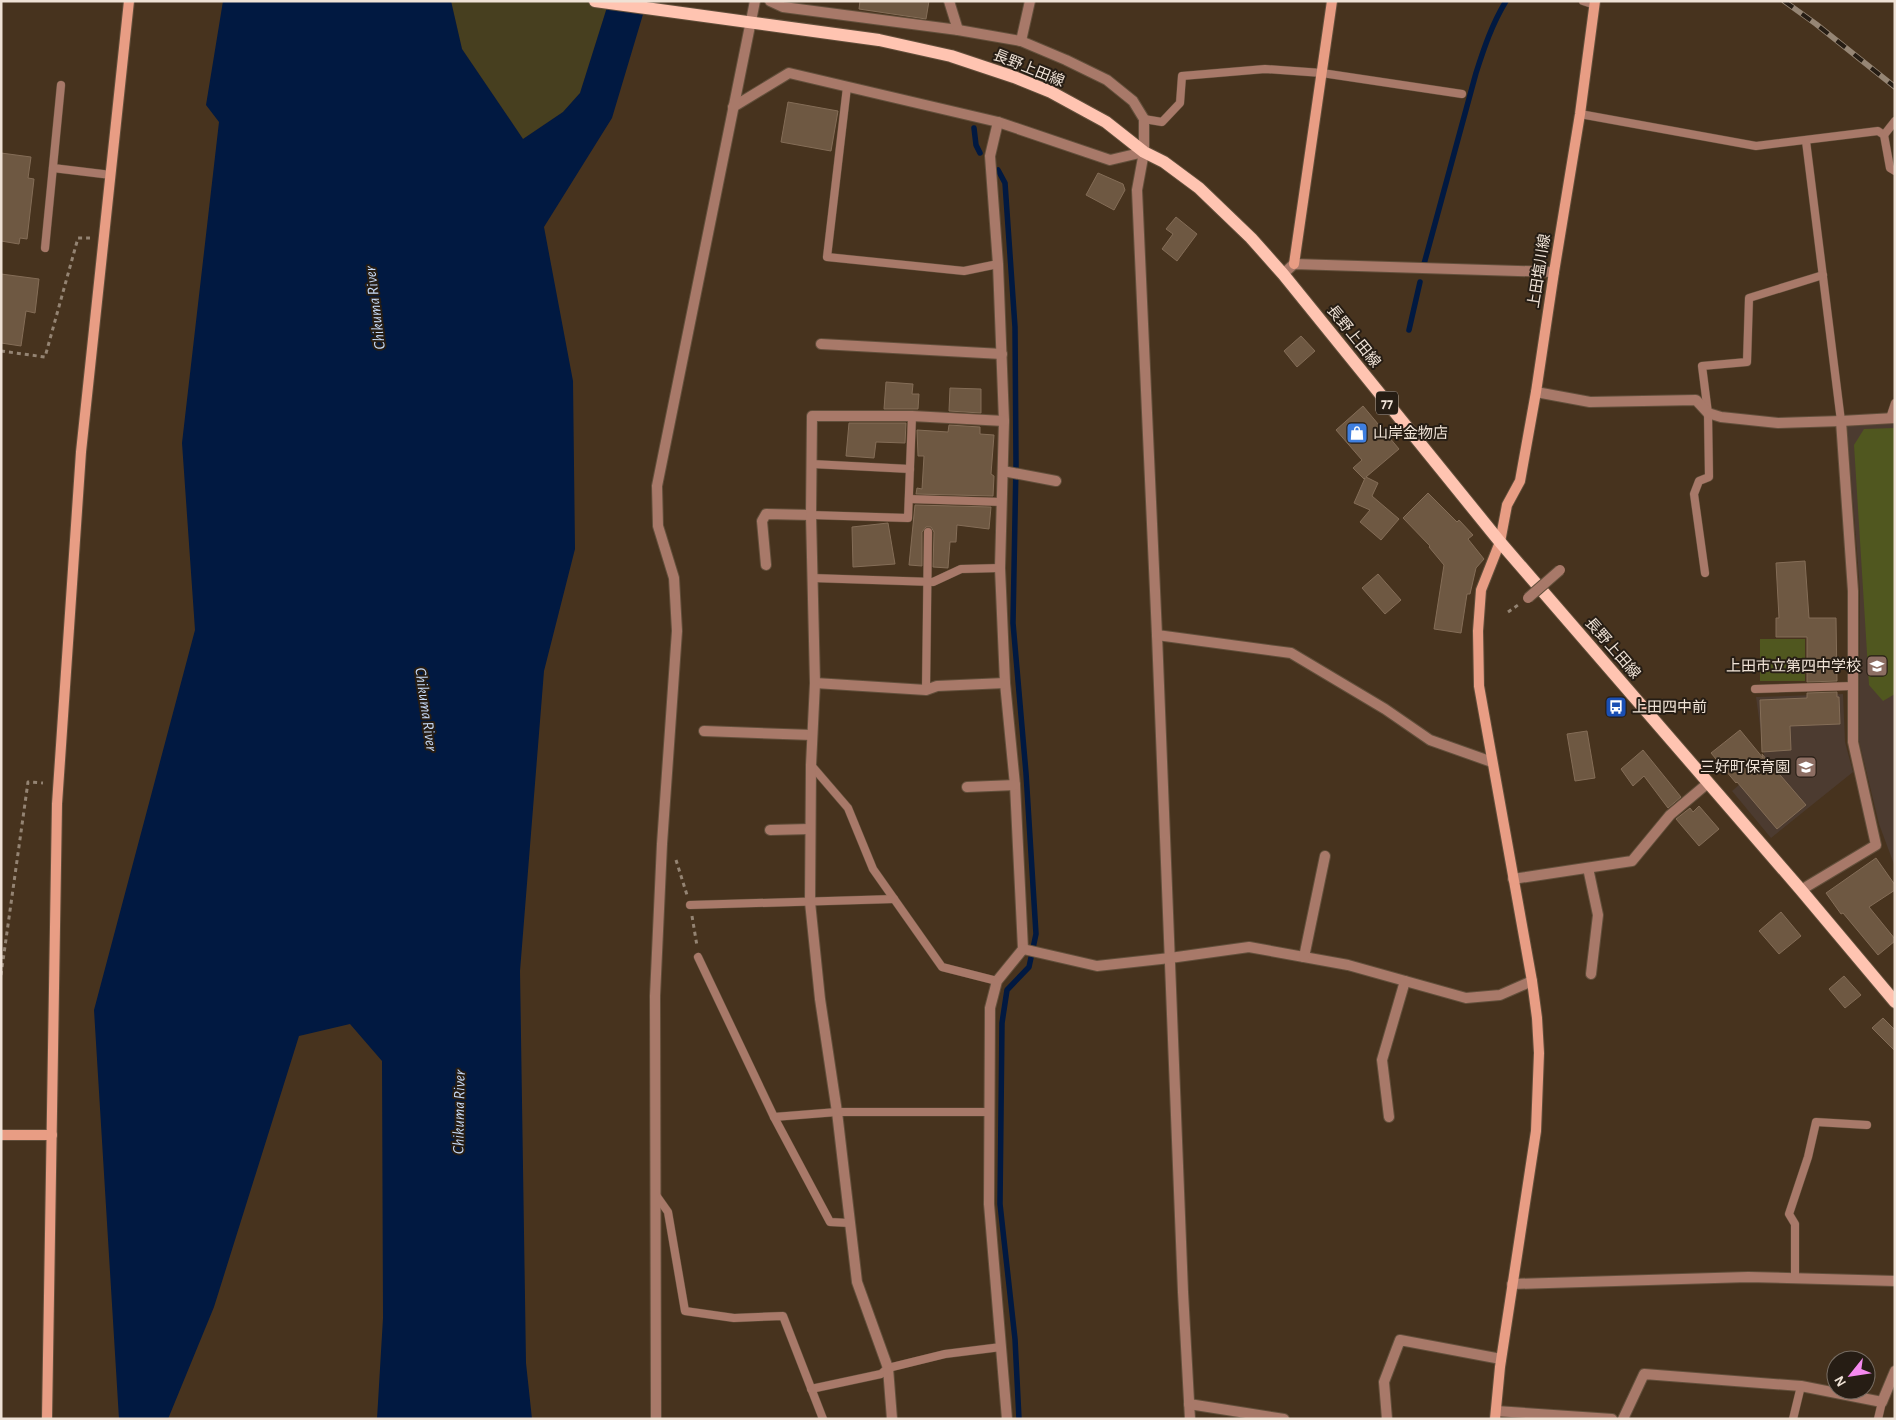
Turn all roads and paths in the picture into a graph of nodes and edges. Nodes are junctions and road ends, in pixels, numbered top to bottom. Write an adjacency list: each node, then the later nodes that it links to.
1 (129, 1): 27 (street)
2 (595, 1): 10 (main road, 長野上田線 / 77)
3 (755, 1): 10 (street)
4 (770, 1): 11 (street)
5 (949, 1): 11 (street)
6 (1030, 1): 12 (street)
7 (1332, 1): 13 (street)
8 (1583, 1): 9 (lane)
9 (1595, 3): 18 (street, 上田塩川線)
10 (752, 22): 17 (street); 24 (main road, 長野上田線 / 77)
11 (958, 30): 12 (street)
12 (1021, 41): 19 (street)
13 (1322, 73): 16 (lane); 19 (lane); 31 (street)
14 (61, 85): 25 (lane)
15 (847, 87): 17 (street); 21 (street); 30 (lane)
16 (1462, 94)
17 (733, 107): 101 (street)
18 (1580, 114): 23 (lane); 32 (street, 上田塩川線)
19 (1144, 119): 24 (street)
20 (1895, 120): 22 (lane)
21 (998, 122): 24 (street); 30 (street)
22 (1884, 135): 23 (lane); 26 (lane)
23 (1806, 141): 34 (lane)
24 (1144, 152): 33 (main road, 長野上田線 / 77); 61 (street)
25 (53, 168): 27 (lane); 29 (lane)
26 (1895, 172)
27 (111, 175): 100 (street)
28 (91, 238): 36 (path)
29 (46, 248)
30 (998, 264): 37 (street)
31 (1294, 264): 32 (street); 33 (street)
32 (1554, 272): 38 (street, 上田塩川線)
33 (1282, 274): 53 (main road, 長野上田線 / 77)
34 (1823, 275): 40 (lane); 44 (lane)
35 (821, 344): 37 (street)
36 (1, 351)
37 (1002, 354): 43 (street)
38 (1536, 392): 40 (street); 53 (street, 上田塩川線)
39 (1895, 403): 42 (lane)
40 (1708, 413): 44 (street); 57 (lane)
41 (912, 416): 43 (street); 45 (street); 46 (lane)
42 (1892, 418): 44 (street)
43 (1004, 421): 47 (street)
44 (1841, 422): 64 (street)
45 (812, 464): 46 (lane); 51 (street)
46 (910, 469): 49 (lane)
47 (1003, 471): 48 (street); 50 (street)
48 (1056, 481)
49 (908, 499): 50 (lane); 51 (lane)
50 (1002, 502): 55 (street)
51 (811, 515): 54 (street); 58 (street)
52 (928, 532): 59 (lane)
53 (1500, 542): 69 (street, 上田塩川線); 72 (main road, 長野上田線 / 77)
54 (766, 565)
55 (1000, 568): 59 (lane); 63 (street)
56 (1560, 570): 60 (street, bridge)
57 (1705, 572)
58 (812, 578): 59 (lane); 62 (street)
59 (928, 582): 66 (lane)
60 (1528, 598)
61 (1157, 635): 69 (street); 87 (street)
62 (814, 683): 66 (street); 68 (street)
63 (1005, 683): 66 (street); 73 (street)
64 (1853, 686): 65 (lane); 80 (street)
65 (1755, 689)
66 (926, 690)
67 (704, 731): 68 (street)
68 (812, 735): 70 (street)
69 (1492, 762): 79 (street, 上田塩川線)
70 (811, 765): 75 (street); 81 (lane)
71 (43, 783): 89 (path)
72 (1708, 783): 78 (street); 80 (main road, 長野上田線 / 77)
73 (1015, 785): 74 (street); 84 (street)
74 (967, 787)
75 (810, 828): 76 (street); 82 (street)
76 (770, 830)
77 (1325, 856): 86 (street)
78 (1588, 868): 79 (street); 88 (street)
79 (1513, 879): 91 (street, 上田塩川線)
80 (1801, 890): 93 (main road, 長野上田線 / 77)
81 (894, 899): 82 (lane); 92 (lane)
82 (810, 902): 83 (lane); 94 (street)
83 (690, 905)
84 (1023, 949): 87 (street); 92 (street)
85 (698, 957): 96 (lane)
86 (1304, 957): 87 (street); 90 (street)
87 (1170, 958): 113 (street)
88 (1591, 974)
89 (1, 975)
90 (1405, 981): 91 (street); 97 (street)
91 (1532, 981): 105 (street, 上田塩川線)
92 (997, 982): 95 (street)
93 (1895, 1002)
94 (837, 1112): 95 (lane); 96 (lane); 102 (street)
95 (990, 1112): 106 (street)
96 (774, 1117): 102 (lane)
97 (1389, 1117)
98 (1867, 1126): 103 (lane)
99 (1, 1135): 100 (street)
100 (52, 1135): 116 (street)
101 (656, 1196): 111 (lane); 117 (street)
102 (849, 1223): 108 (street)
103 (1795, 1278): 104 (street); 105 (street)
104 (1895, 1281)
105 (1512, 1284): 107 (street, 上田塩川線)
106 (1001, 1347): 108 (lane); 120 (street)
107 (1501, 1359): 114 (street, 上田塩川線); 123 (street)
108 (888, 1368): 111 (lane); 119 (street)
109 (1895, 1371): 112 (street)
110 (1801, 1386): 112 (street); 125 (street); 126 (lane)
111 (811, 1389): 118 (lane)
112 (1882, 1402): 127 (lane)
113 (1189, 1404): 115 (street); 121 (street)
114 (1496, 1415): 124 (street)
115 (1264, 1417): 122 (street)
116 (48, 1419)
117 (656, 1419)
118 (823, 1419)
119 (892, 1419)
120 (1007, 1419)
121 (1190, 1419)
122 (1284, 1419)
123 (1387, 1419)
124 (1612, 1419)
125 (1623, 1419)
126 (1793, 1419)
127 (1878, 1419)

